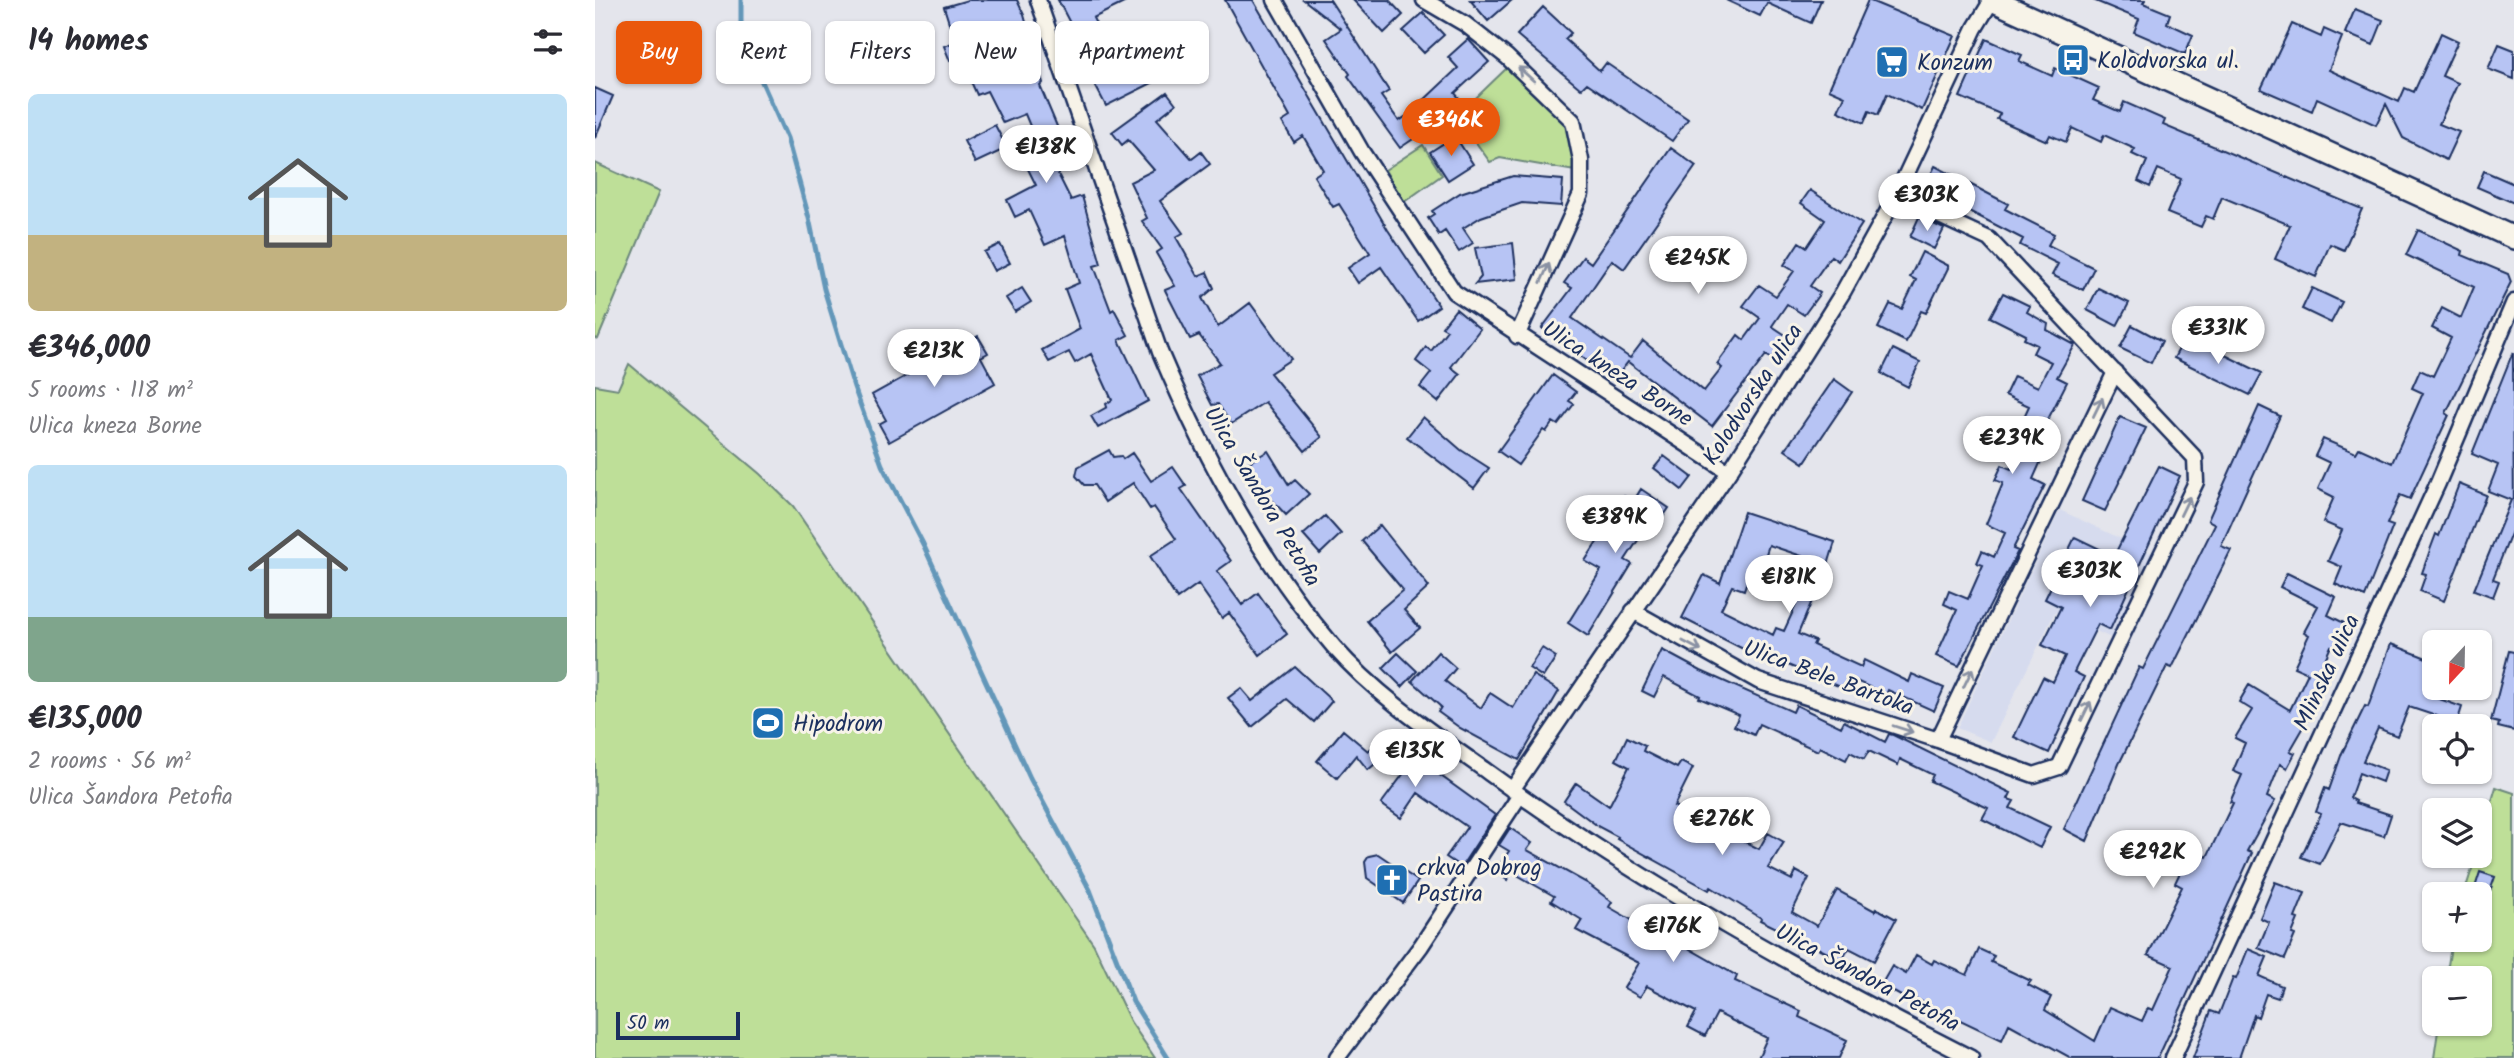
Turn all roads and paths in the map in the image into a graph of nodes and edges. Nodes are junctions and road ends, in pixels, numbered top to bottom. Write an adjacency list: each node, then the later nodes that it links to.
1 (1038, 0): 13 (street, Ulica Šandora Petofia)
2 (1275, 0): 8 (street, Ulica kneza Borne)
3 (1424, 0): 8 (street, Ulica kneza Borne, one-way to 3)
4 (1992, 0): 5 (street, Kolodvorska ulica); 6 (main road)
5 (1896, 196): 9 (street, Ulica Bele Bartoka); 10 (street, Kolodvorska ulica)
6 (2514, 238)
7 (2514, 302): 16 (street, Mlinska ulica)
8 (1517, 336): 10 (street, Ulica kneza Borne)
9 (2115, 372): 12 (street, one-way to 9); 12 (street, Ulica Bele Bartoka, one-way to 9)
10 (1729, 472): 11 (street, Kolodvorska ulica)
11 (1633, 611): 12 (street, Ulica Bele Bartoka, one-way to 12); 13 (street, Kolodvorska ulica)
12 (1938, 740)
13 (1516, 792): 14 (street, Kolodvorska ulica); 15 (street, Ulica Šandora Petofia)
14 (1337, 1058)
15 (1971, 1058)
16 (2173, 1058)

